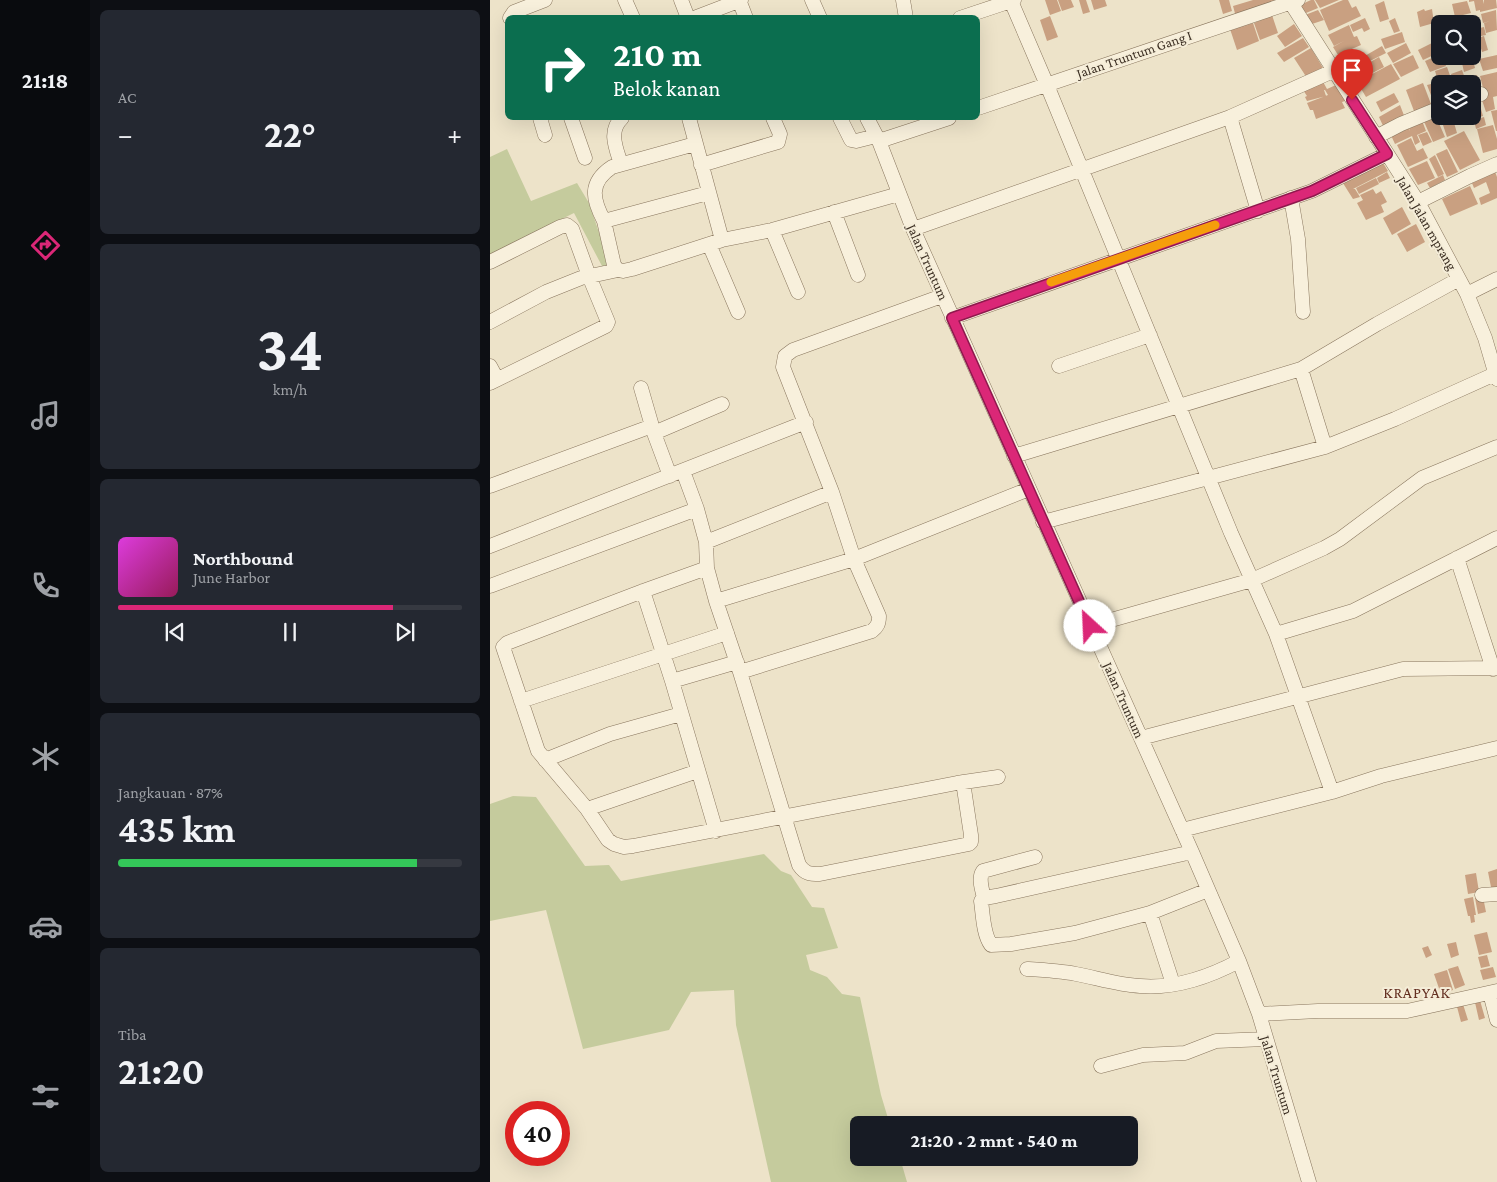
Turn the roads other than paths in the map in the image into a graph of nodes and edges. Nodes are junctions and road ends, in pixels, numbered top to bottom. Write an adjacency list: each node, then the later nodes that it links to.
1 (545, 0): 9 (street)
2 (625, 0): 10 (street)
3 (681, 0): 11 (street)
4 (740, 0): 12 (street); 13 (street)
5 (812, 0): 14 (street)
6 (903, 0): 15 (street)
7 (1012, 1): 16 (street); 18 (street)
8 (1293, 1): 17 (street, Jalan Jalan mprang); 18 (street, Jalan Truntum Gang I)
9 (512, 15)
10 (632, 15)
11 (687, 15)
12 (702, 15)
13 (745, 15)
14 (819, 15)
15 (906, 15)
16 (969, 15)
17 (1333, 71): 21 (street); 31 (street, Jalan Jalan mprang)
18 (1047, 85): 19 (street, Jalan Truntum Gang I); 39 (street)
19 (980, 107)
20 (1431, 112): 31 (street)
21 (1230, 117): 39 (street); 44 (street)
22 (541, 120): 30 (street)
23 (572, 120): 35 (street)
24 (620, 120): 36 (street)
25 (691, 120): 33 (street)
26 (774, 120): 38 (street)
27 (841, 120): 32 (street)
28 (868, 120): 32 (street, Jalan Truntum)
29 (942, 120): 32 (street)
30 (545, 135)
31 (1376, 137): 34 (street, Jalan Jalan mprang)
32 (877, 138): 41 (street, Jalan Truntum)
33 (695, 144): 36 (street); 38 (street)
34 (1387, 154): 42 (street); 43 (street, Jalan Jalan mprang)
35 (585, 158)
36 (621, 164): 46 (street)
37 (1497, 164): 43 (street)
38 (701, 165): 40 (street)
39 (1081, 170): 47 (street); 50 (street)
40 (708, 193): 46 (street); 49 (street)
41 (899, 194): 45 (street); 47 (street, Jalan Truntum)
42 (1291, 198): 44 (street); 61 (street)
43 (1418, 202): 55 (street, Jalan Jalan mprang)
44 (1258, 211): 50 (street)
45 (834, 212): 48 (street); 53 (street)
46 (604, 222): 52 (street)
47 (913, 229): 59 (street, Jalan Truntum)
48 (772, 230): 49 (street); 57 (street)
49 (715, 242): 52 (street); 60 (street)
50 (1117, 258): 62 (street); 64 (street)
51 (490, 262): 54 (street)
52 (618, 270): 54 (street)
53 (858, 275)
54 (589, 276): 63 (street); 69 (street)
55 (1459, 279): 58 (street, Jalan Jalan mprang); 67 (street)
56 (1497, 279): 58 (street)
57 (798, 292)
58 (1467, 294): 68 (street, Jalan Jalan mprang)
59 (944, 298): 62 (street, Jalan Truntum); 73 (street)
60 (738, 312)
61 (1303, 312)
62 (952, 318): 77 (street, Jalan Truntum)
63 (490, 322)
64 (1150, 335): 66 (street); 72 (street)
65 (490, 366): 69 (street)
66 (1059, 366)
67 (1301, 369): 72 (street); 75 (street)
68 (1496, 376): 75 (street)
69 (494, 381)
70 (641, 388): 74 (street)
71 (722, 404): 74 (street)
72 (1179, 407): 77 (street); 79 (street)
73 (806, 422): 78 (street); 82 (street)
74 (653, 430): 78 (street); 80 (street)
75 (1325, 447): 79 (street)
76 (1497, 447): 91 (street)
77 (1014, 456): 81 (street, Jalan Truntum)
78 (677, 473): 83 (street); 87 (street)
79 (1209, 478): 84 (street); 91 (street)
80 (490, 486)
81 (1029, 488): 84 (street, Jalan Truntum); 89 (street)
82 (832, 492): 86 (street); 89 (street)
83 (697, 509): 86 (street); 92 (street)
84 (1043, 522): 95 (street, Jalan Truntum)
85 (1497, 538): 88 (street)
86 (706, 542): 90 (street)
87 (490, 546)
88 (1457, 558): 97 (street); 100 (street)
89 (854, 559): 94 (street); 99 (street)
90 (707, 568): 93 (street); 94 (street)
91 (1252, 580): 95 (street); 97 (street)
92 (490, 586)
93 (643, 591): 98 (street); 103 (street)
94 (716, 601): 96 (street)
95 (1090, 626): 105 (street, Jalan Truntum)
96 (727, 633): 98 (street); 99 (street)
97 (1276, 634): 102 (street)
98 (664, 653): 101 (street); 103 (street)
99 (739, 667): 101 (street); 113 (street)
100 (1495, 669): 102 (street)
101 (672, 680): 104 (street)
102 (1298, 696): 105 (street); 111 (street)
103 (521, 701): 107 (street)
104 (681, 714): 107 (street); 108 (street)
105 (1141, 738): 114 (street, Jalan Truntum)
106 (1497, 748): 111 (street)
107 (544, 760): 112 (street)
108 (698, 771): 112 (street); 115 (street)
109 (998, 778): 110 (street)
110 (964, 782): 113 (street); 113 (street)
111 (1332, 792): 114 (street)
112 (587, 809): 115 (street)
113 (785, 818): 115 (street)
114 (1182, 830): 116 (street, Jalan Truntum)
115 (716, 831)
116 (1192, 852): 118 (street, Jalan Truntum); 121 (street)
117 (1035, 857): 121 (street)
118 (1208, 890): 122 (street); 123 (street, Jalan Truntum)
119 (1497, 894): 120 (street)
120 (1482, 896)
121 (984, 898): 122 (street)
122 (1150, 913): 125 (street)
123 (1239, 961): 125 (street); 127 (street, Jalan Truntum)
124 (1027, 969): 125 (street)
125 (1173, 984)
126 (1494, 992): 127 (street); 128 (street)
127 (1259, 1014): 129 (street, Jalan Truntum)
128 (1497, 1020)
129 (1266, 1039): 130 (street); 131 (street, Jalan Truntum)
130 (1101, 1066)
131 (1309, 1182)

